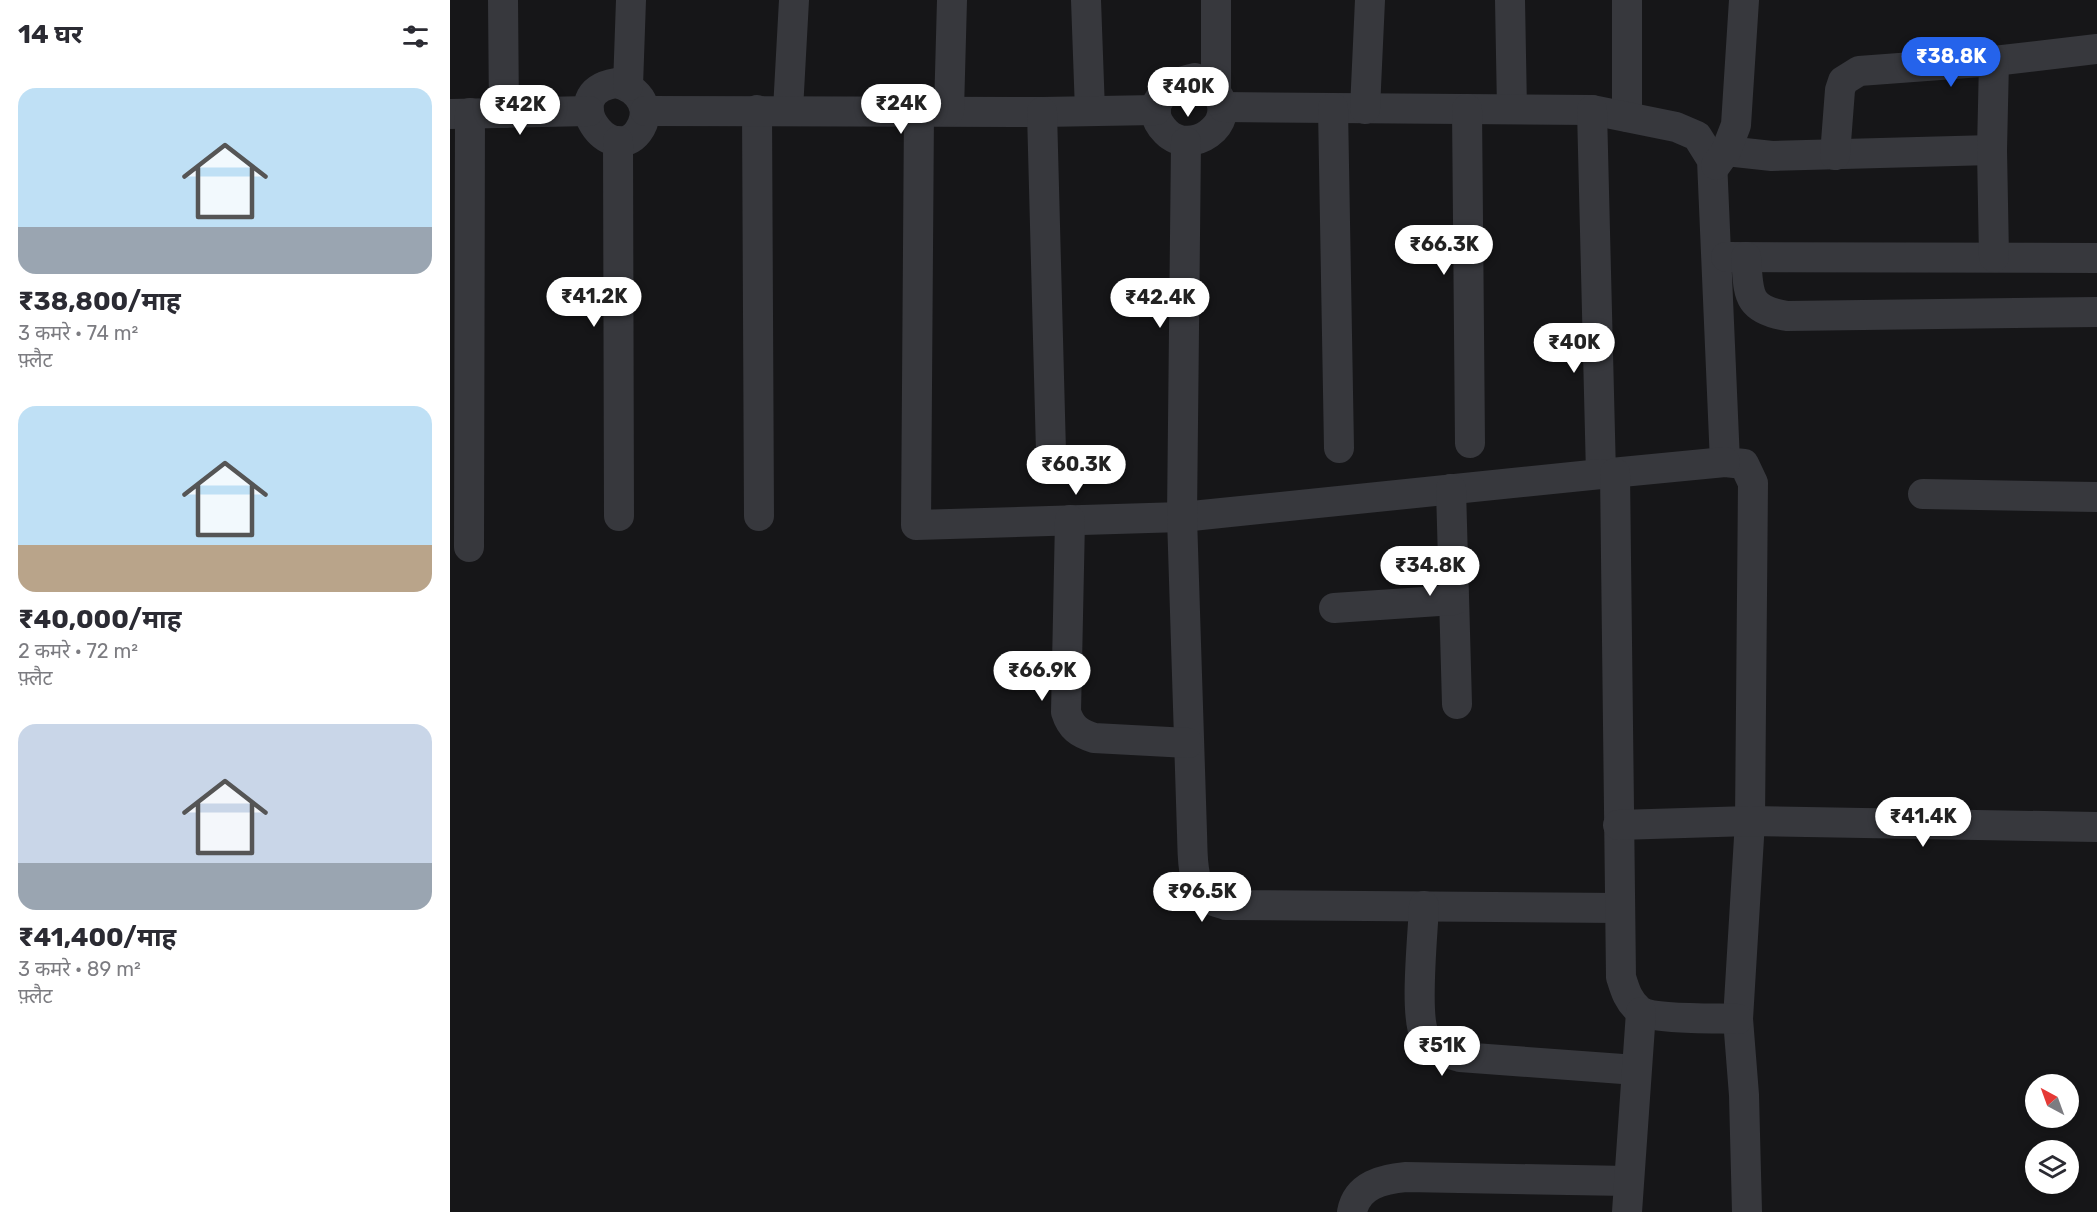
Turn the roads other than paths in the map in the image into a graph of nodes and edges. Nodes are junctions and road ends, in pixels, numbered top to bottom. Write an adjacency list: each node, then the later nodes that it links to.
1 (503, 0): 29 (street)
2 (631, 0): 13 (street)
3 (794, 0): 20 (street)
4 (952, 0): 26 (street)
5 (1086, 0): 27 (street)
6 (1216, 0): 14 (street)
7 (1370, 0): 16 (street)
8 (1510, 0): 18 (street)
9 (1627, 0): 31 (street)
10 (1744, 0): 36 (street)
11 (2097, 49): 12 (street)
12 (1994, 61): 34 (street); 35 (street)
13 (628, 86): 23 (street); 24 (street)
14 (1220, 99): 15 (street); 21 (street); 33 (street)
15 (1333, 108): 16 (street); 43 (street)
16 (1365, 109): 17 (street)
17 (1467, 109): 18 (street); 42 (street)
18 (1512, 109): 22 (street)
19 (757, 110): 20 (street); 24 (street); 51 (street)
20 (788, 110): 25 (street)
21 (1156, 110): 27 (street); 33 (street)
22 (1592, 110): 31 (street); 46 (street)
23 (589, 111): 29 (street); 32 (street)
24 (645, 111): 32 (street)
25 (919, 111): 26 (street); 53 (street)
26 (949, 111): 28 (street)
27 (1090, 111): 28 (street)
28 (1042, 112): 44 (street)
29 (504, 113): 30 (street)
30 (460, 114): 54 (street)
31 (1627, 117): 36 (street)
32 (618, 141): 50 (street)
33 (1186, 142): 52 (street)
34 (1992, 150): 35 (street); 39 (street)
35 (1835, 155): 36 (street)
36 (1719, 160): 37 (street)
37 (1714, 257): 38 (street); 45 (street)
38 (1746, 257): 39 (street); 41 (street)
39 (1994, 257): 40 (street)
40 (2097, 258)
41 (2097, 312)
42 (1470, 443)
43 (1339, 448)
44 (1051, 452)
45 (1725, 462): 46 (street); 59 (street)
46 (1608, 473): 47 (street); 60 (street)
47 (1451, 489): 52 (street); 55 (street)
48 (1923, 494): 49 (street)
49 (2097, 497)
50 (619, 516)
51 (759, 516)
52 (1182, 517): 53 (street); 58 (street)
53 (1070, 520): 58 (street)
54 (469, 547)
55 (1454, 600): 56 (street); 57 (street)
56 (1334, 608)
57 (1456, 704)
58 (1188, 743): 62 (street)
59 (1750, 821): 60 (street); 61 (street); 65 (street)
60 (1618, 825): 63 (street)
61 (2097, 826)
62 (1424, 906): 63 (street); 66 (street)
63 (1619, 908): 64 (street)
64 (1641, 1012): 65 (street); 66 (street)
65 (1738, 1019): 70 (street)
66 (1636, 1070): 67 (street)
67 (1628, 1181): 68 (street); 69 (street)
68 (1352, 1212)
69 (1627, 1212)
70 (1747, 1212)

